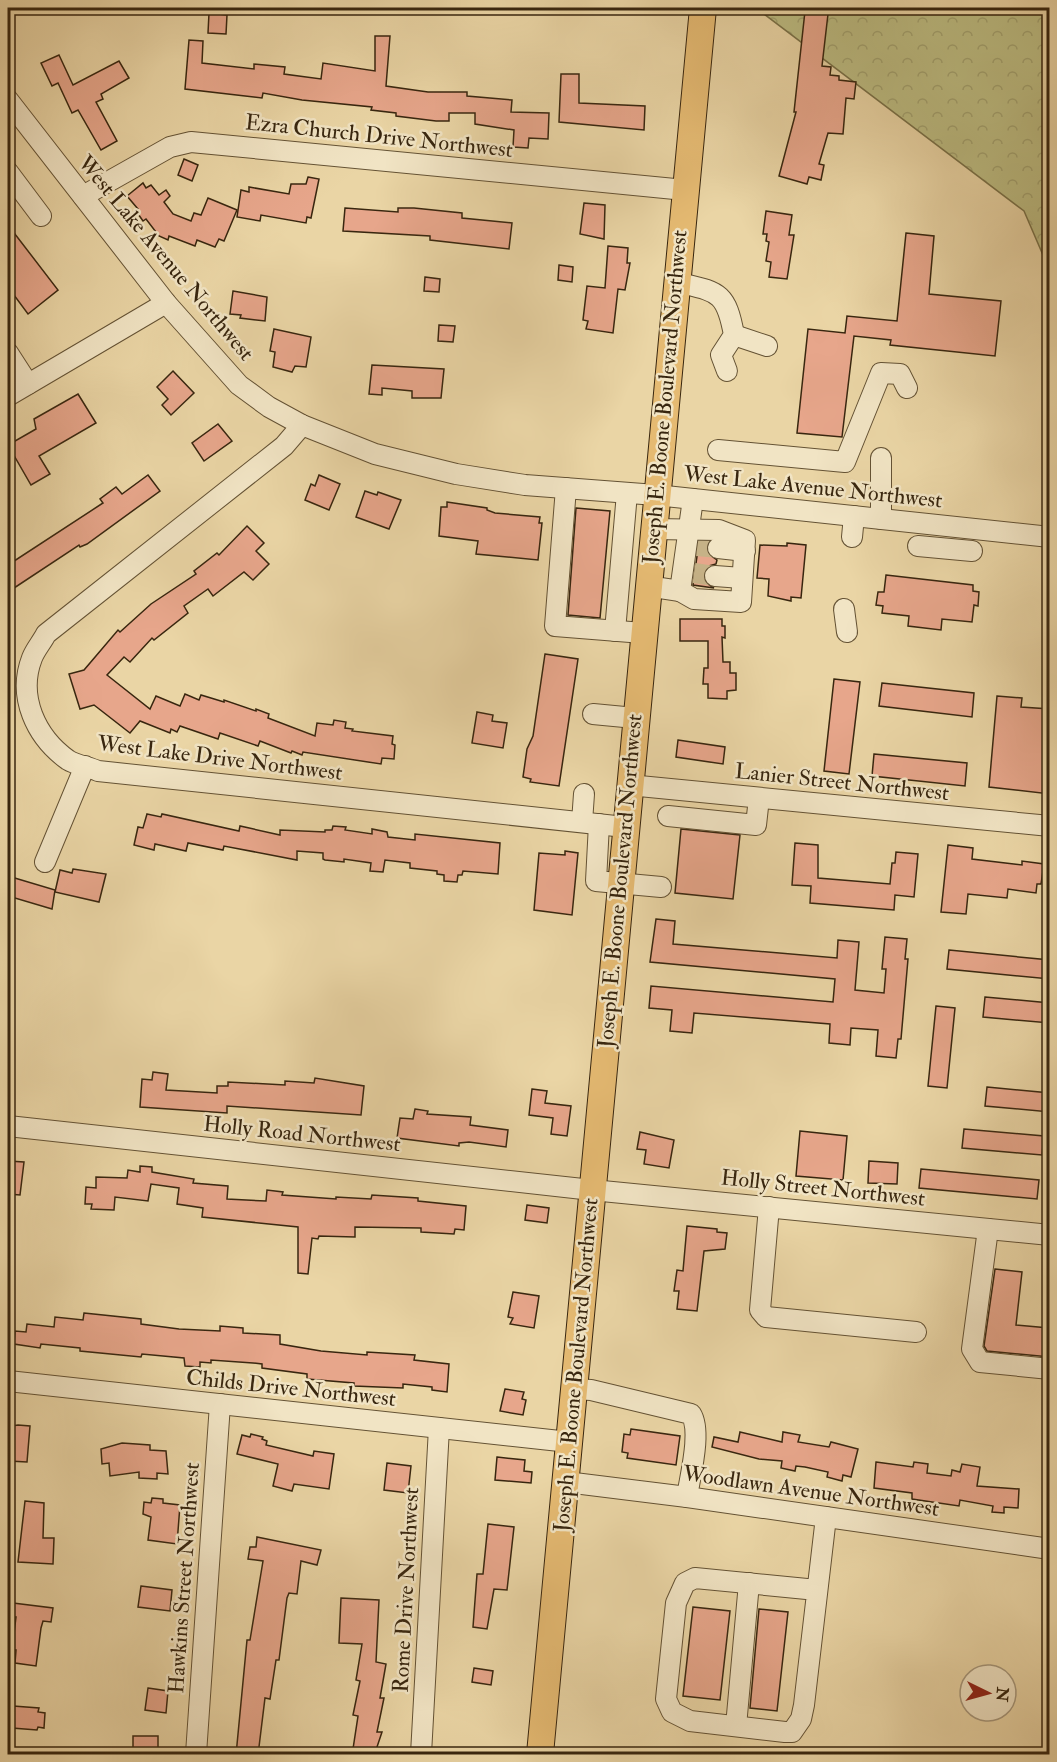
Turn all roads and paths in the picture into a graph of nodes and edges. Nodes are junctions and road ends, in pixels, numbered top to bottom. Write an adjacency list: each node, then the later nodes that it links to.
1 (703, 8): 4 (main road, Joseph E. Boone Boulevard Northwest)
2 (8, 100): 5 (street, West Lake Avenue Northwest)
3 (8, 172): 6 (street)
4 (685, 190): 5 (street, Ezra Church Drive Northwest); 7 (main road, Joseph E. Boone Boulevard Northwest)
5 (83, 196): 8 (street, West Lake Avenue Northwest)
6 (41, 216)
7 (676, 282): 9 (street); 21 (main road, Joseph E. Boone Boulevard Northwest)
8 (166, 303): 13 (street); 16 (street, West Lake Avenue Northwest)
9 (734, 335): 10 (street); 12 (street)
10 (767, 346)
11 (8, 353): 13 (street)
12 (727, 371)
13 (28, 384): 15 (street)
14 (908, 388): 17 (street)
15 (8, 396)
16 (302, 425): 19 (street, West Lake Avenue Northwest); 44 (street, West Lake Drive Northwest)
17 (718, 450)
18 (882, 458): 24 (street)
19 (566, 488): 20 (street, West Lake Avenue Northwest); 39 (street)
20 (627, 493): 21 (street, West Lake Avenue Northwest); 31 (street)
21 (656, 495): 22 (street, West Lake Avenue Northwest); 28 (main road, Joseph E. Boone Boulevard Northwest)
22 (693, 499): 23 (street, West Lake Avenue Northwest); 29 (street)
23 (854, 516): 24 (street, West Lake Avenue Northwest); 26 (street)
24 (881, 519): 25 (street, West Lake Avenue Northwest)
25 (969, 528): 27 (street, West Lake Avenue Northwest); 30 (street)
26 (852, 537)
27 (1050, 537)
28 (652, 539): 29 (street); 31 (street); 37 (main road, Joseph E. Boone Boulevard Northwest)
29 (690, 540): 33 (street); 35 (street)
30 (918, 546)
31 (622, 547): 39 (street)
32 (718, 548): 33 (street)
33 (745, 551): 36 (street)
34 (715, 576): 36 (street)
35 (686, 578): 36 (street); 37 (street)
36 (742, 578)
37 (647, 586): 41 (main road, Joseph E. Boone Boulevard Northwest)
38 (844, 609): 40 (street)
39 (615, 631): 41 (street)
40 (847, 632)
41 (643, 633): 43 (main road, Joseph E. Boone Boulevard Northwest)
42 (592, 714): 43 (street)
43 (635, 718): 45 (main road, Joseph E. Boone Boulevard Northwest)
44 (86, 766): 49 (street, West Lake Drive Northwest); 52 (street)
45 (629, 785): 48 (street, Lanier Street Northwest); 51 (main road, Joseph E. Boone Boulevard Northwest)
46 (584, 794): 49 (street)
47 (759, 798): 48 (street, Lanier Street Northwest); 48 (street); 50 (street, Lanier Street Northwest)
48 (669, 803)
49 (591, 823): 51 (street, West Lake Drive Northwest); 53 (street)
50 (1050, 826)
51 (625, 827): 53 (main road, Joseph E. Boone Boulevard Northwest)
52 (45, 862)
53 (620, 884): 54 (street); 56 (main road, Joseph E. Boone Boulevard Northwest)
54 (661, 887)
55 (8, 1126): 56 (street, Holly Road Northwest)
56 (592, 1190): 57 (street, Holly Street Northwest); 63 (main road, Joseph E. Boone Boulevard Northwest)
57 (769, 1207): 58 (street, Holly Street Northwest); 60 (street)
58 (988, 1229): 59 (street, Holly Street Northwest); 61 (street)
59 (1050, 1235)
60 (916, 1332)
61 (1050, 1369)
62 (8, 1381): 64 (street, Childs Drive Northwest)
63 (574, 1389): 66 (main road, Joseph E. Boone Boulevard Northwest); 68 (street)
64 (220, 1404): 65 (street, Childs Drive Northwest); 74 (street, Hawkins Street Northwest)
65 (439, 1428): 66 (street, Childs Drive Northwest); 75 (street, Rome Drive Northwest)
66 (569, 1442): 67 (main road, Joseph E. Boone Boulevard Northwest)
67 (566, 1482): 68 (street, Woodlawn Avenue Northwest); 76 (main road, Joseph E. Boone Boulevard Northwest)
68 (687, 1497): 69 (street, Woodlawn Avenue Northwest)
69 (826, 1517): 70 (street, Woodlawn Avenue Northwest); 72 (street)
70 (1050, 1549)
71 (749, 1584): 72 (street); 73 (street); 73 (street)
72 (817, 1590): 73 (street)
73 (736, 1726)
74 (196, 1755)
75 (421, 1755)
76 (540, 1755)

